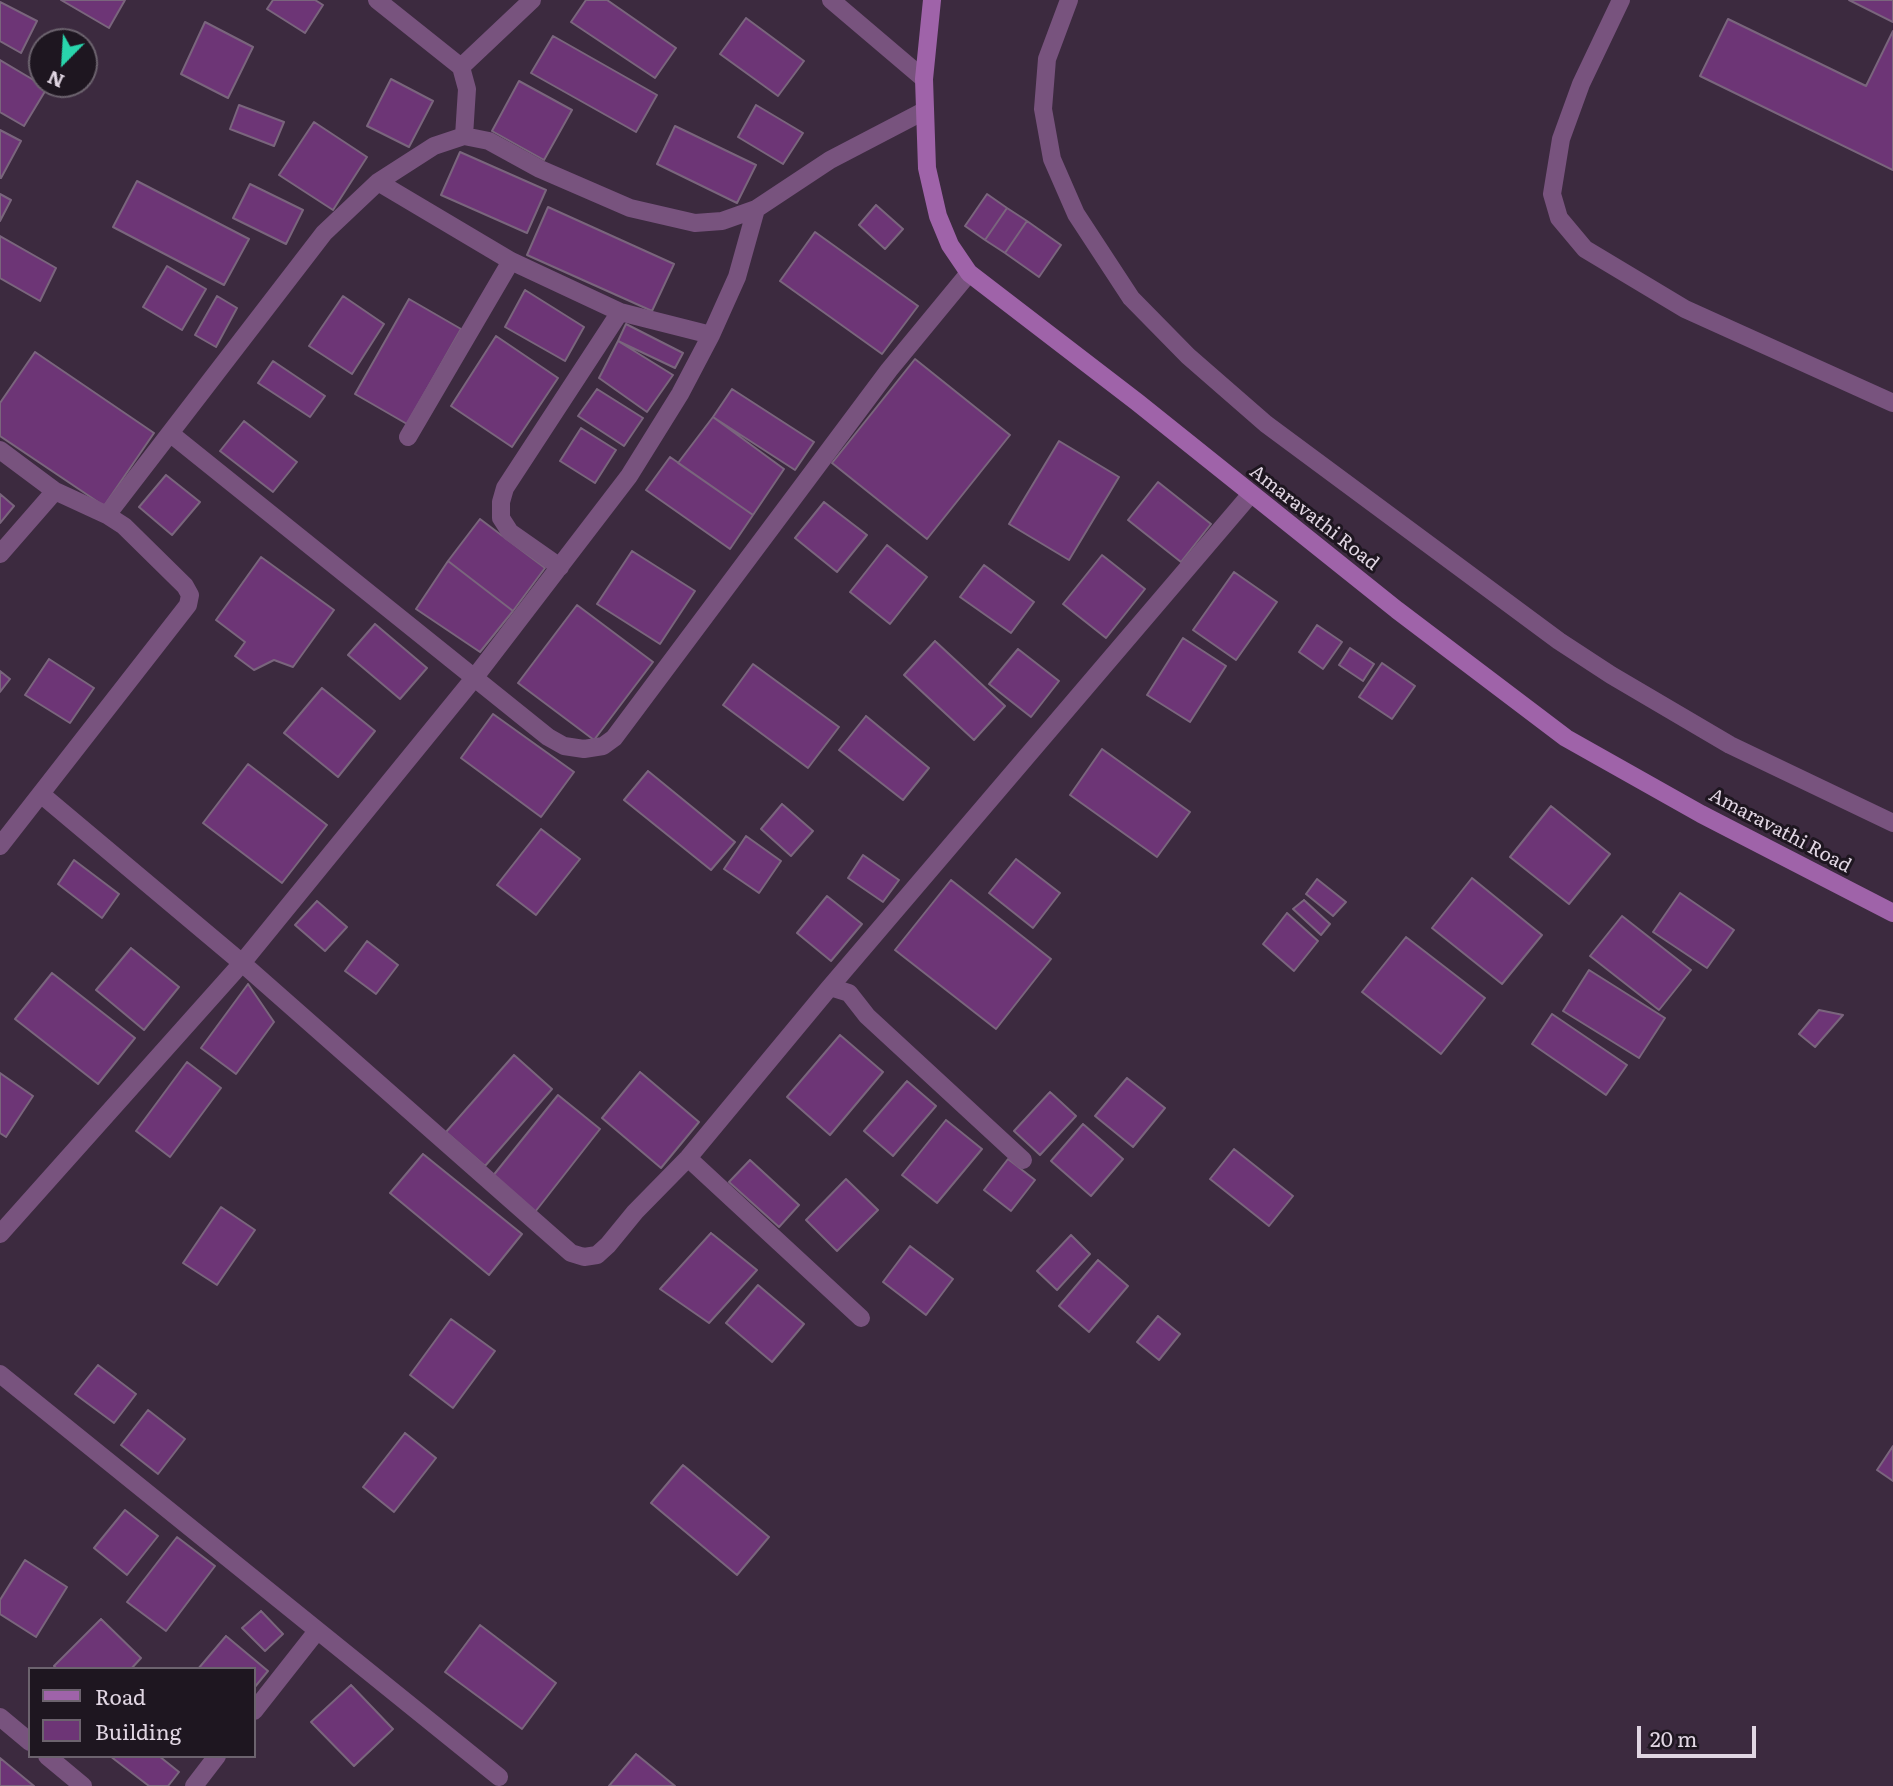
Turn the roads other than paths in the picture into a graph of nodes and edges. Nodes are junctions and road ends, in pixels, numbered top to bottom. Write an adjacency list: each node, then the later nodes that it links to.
1 (532, 0): 7 (street)
2 (831, 0): 8 (street)
3 (932, 0): 8 (main road, Amaravathi Road)
4 (1069, 0): 28 (street)
5 (1621, 0): 17 (street)
6 (388, 3): 7 (street)
7 (461, 67): 10 (street)
8 (925, 79): 9 (main road, Amaravathi Road)
9 (924, 111): 12 (street); 14 (main road, Amaravathi Road)
10 (464, 136): 11 (street); 12 (street)
11 (378, 182): 13 (street); 18 (street)
12 (756, 209): 16 (street)
13 (511, 261): 15 (street); 19 (street)
14 (969, 273): 22 (main road, Amaravathi Road); 26 (street)
15 (620, 312): 16 (street); 25 (street)
16 (711, 335): 25 (street)
17 (1893, 403)
18 (171, 434): 23 (street); 26 (street)
19 (408, 437)
20 (0, 450): 21 (street)
21 (55, 491): 23 (street); 24 (street)
22 (1250, 495): 30 (main road, Amaravathi Road); 32 (street)
23 (107, 515): 27 (street)
24 (0, 554)
25 (561, 567): 26 (street)
26 (475, 677): 31 (street)
27 (42, 795): 29 (street); 31 (street)
28 (1893, 823)
29 (0, 846)
30 (1893, 913)
31 (242, 963): 33 (street); 35 (street)
32 (830, 987): 33 (street); 34 (street)
33 (688, 1158): 36 (street)
34 (1023, 1160)
35 (0, 1234)
36 (861, 1318)
37 (0, 1374): 38 (street)
38 (317, 1631): 39 (street); 44 (street)
39 (256, 1708)
40 (0, 1717): 41 (street)
41 (28, 1740)
42 (49, 1758): 45 (street)
43 (215, 1758): 46 (street)
44 (499, 1777)
45 (83, 1786)
46 (194, 1786)

